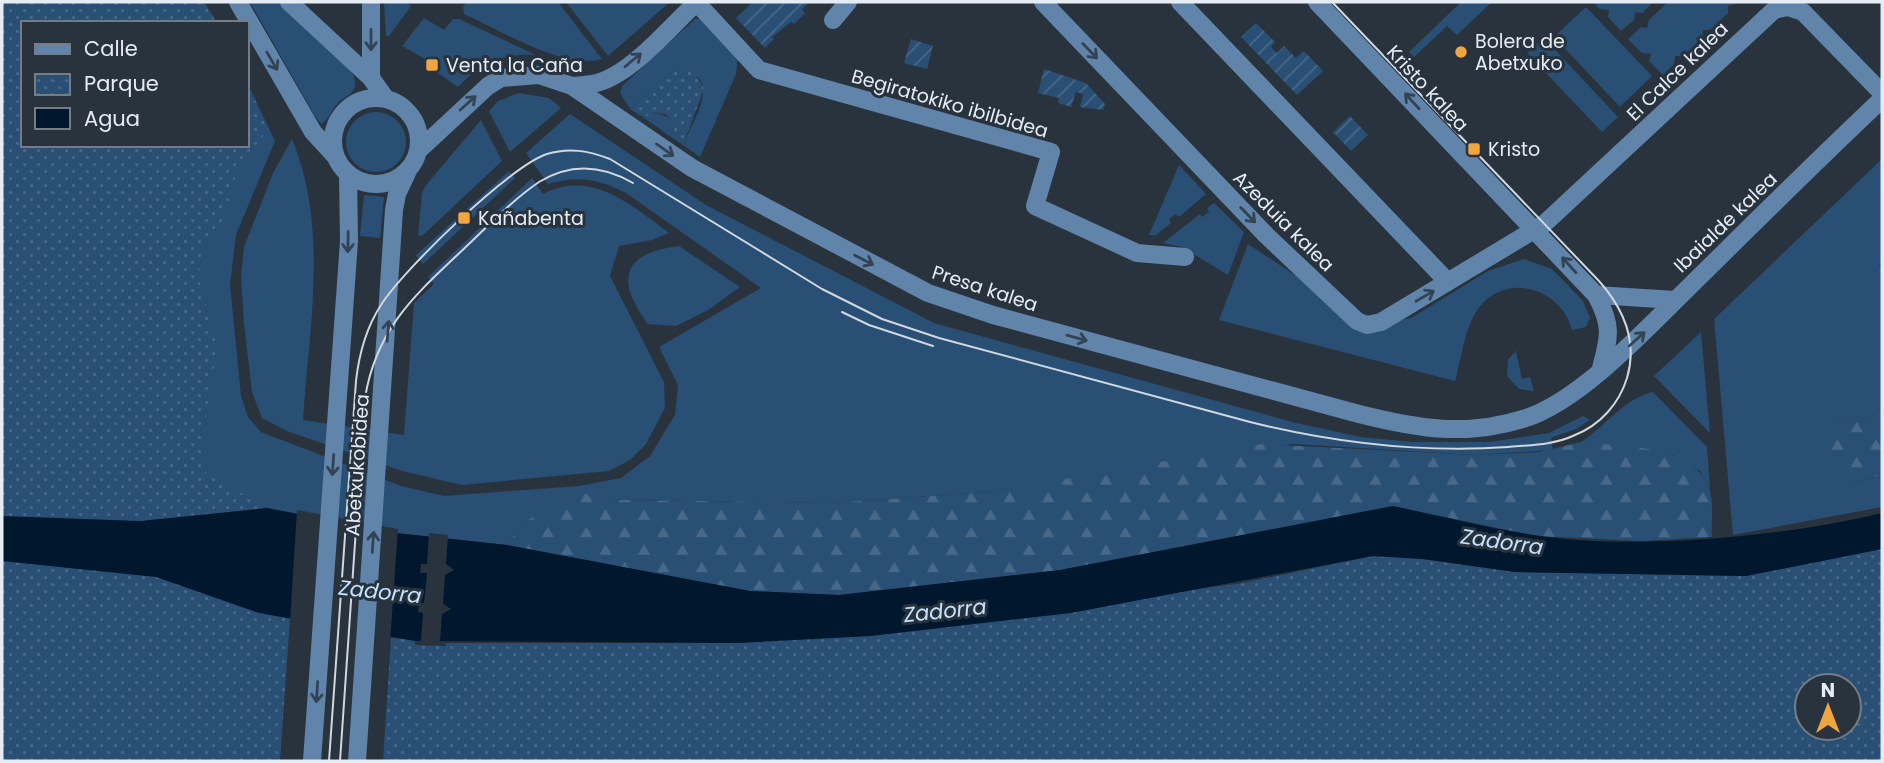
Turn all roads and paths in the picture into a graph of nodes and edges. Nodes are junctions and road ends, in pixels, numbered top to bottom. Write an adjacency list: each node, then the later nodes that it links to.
1 (238, 2): 16 (street, one-way to 16)
2 (289, 2): 10 (street)
3 (371, 2): 10 (street, one-way to 10)
4 (696, 2): 11 (street, one-way to 4); 20 (street, Begiratokiko ibilbidea)
5 (848, 2): 9 (street)
6 (1043, 2): 21 (street, Azeduia kalea, one-way to 21)
7 (1180, 2): 21 (street)
8 (1323, 3): 19 (street, Kristo kalea, one-way to 8)
9 (833, 20)
10 (371, 78): 13 (street)
11 (572, 86): 15 (street, Presa kalea, one-way to 11); 24 (street, Presa kalea, one-way to 24)
12 (1882, 93): 19 (street, El Calce kalea)
13 (386, 99): 15 (street); 16 (street)
14 (1882, 99): 23 (street, Ibaialde kalea)
15 (419, 150): 17 (street)
16 (335, 156): 18 (street)
17 (407, 173): 18 (street); 26 (street, Abetxukobidea, one-way to 17)
18 (348, 174): 25 (street, Abetxukobidea, one-way to 25)
19 (1534, 231): 21 (street, Azeduia kalea); 22 (street, Kristo kalea, one-way to 19)
20 (1185, 257)
21 (1448, 282)
22 (1595, 295): 23 (street); 24 (street, Kristo kalea)
23 (1675, 300): 24 (street, Ibaialde kalea, one-way to 23)
24 (1598, 371)
25 (312, 761)
26 (357, 761)

